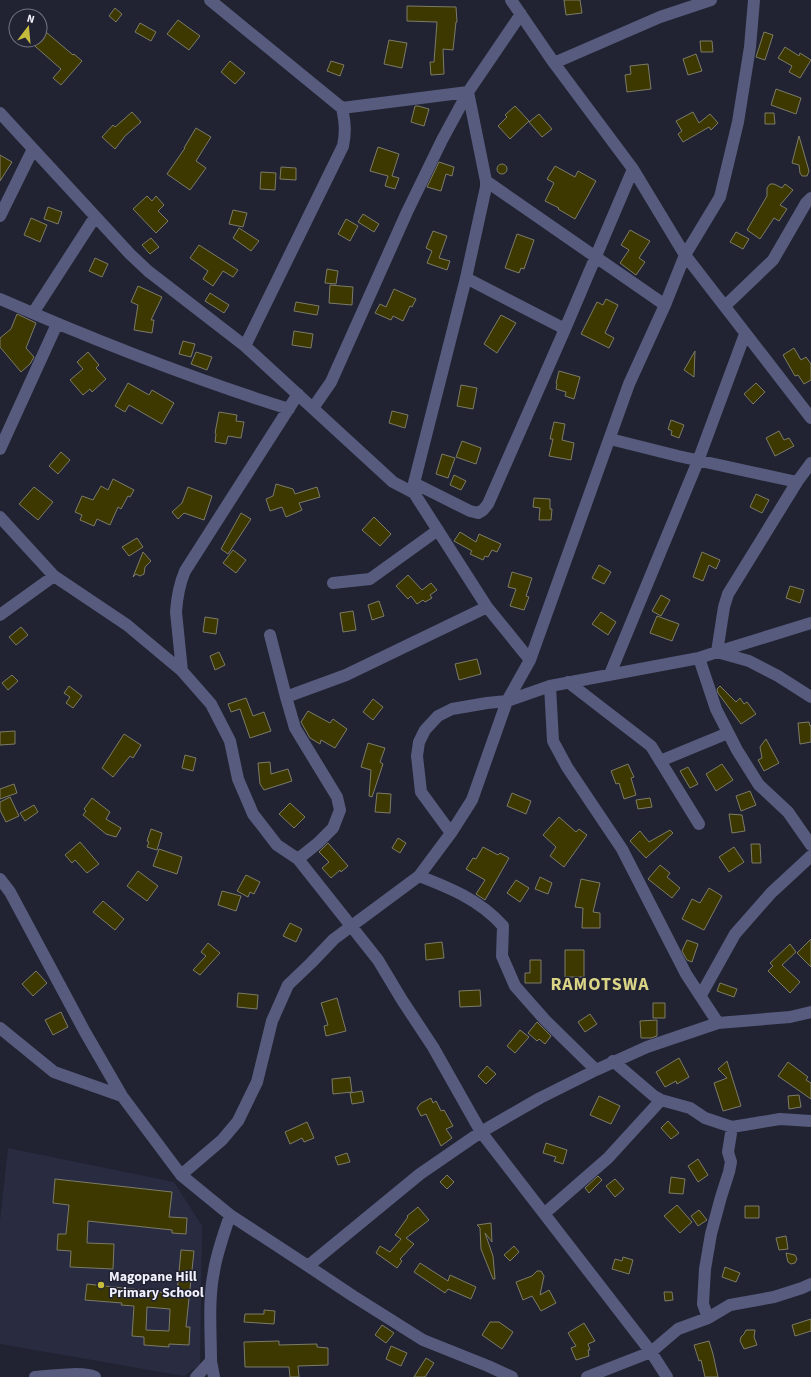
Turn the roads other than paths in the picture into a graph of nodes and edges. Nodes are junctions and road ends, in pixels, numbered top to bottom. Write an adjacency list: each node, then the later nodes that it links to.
1 (210, 0): 8 (street)
2 (512, 0): 5 (street)
3 (711, 0): 6 (street)
4 (754, 0): 16 (street)
5 (521, 14): 6 (street); 7 (street)
6 (554, 63): 11 (street)
7 (468, 92): 8 (street); 12 (street); 28 (street)
8 (342, 108): 26 (street)
9 (0, 113): 10 (street)
10 (33, 149): 14 (street); 15 (street)
11 (633, 169): 16 (street); 17 (street)
12 (486, 181): 17 (street); 18 (street)
13 (811, 198): 21 (street)
14 (0, 216)
15 (95, 217): 22 (street); 26 (street)
16 (685, 255): 20 (street); 21 (street)
17 (595, 257): 20 (street); 24 (street)
18 (466, 278): 24 (street); 36 (street)
19 (0, 299): 22 (street)
20 (665, 305): 31 (street)
21 (725, 306): 25 (street)
22 (33, 313): 23 (street)
23 (57, 324): 29 (street); 32 (street)
24 (565, 329): 36 (street)
25 (745, 334): 30 (street); 33 (street)
26 (245, 346): 27 (street)
27 (298, 394): 28 (street); 29 (street)
28 (313, 408): 36 (street)
29 (289, 409): 48 (street)
30 (811, 418)
31 (610, 439): 33 (street); 47 (street)
32 (0, 449)
33 (698, 461): 35 (street); 49 (street)
34 (811, 463): 35 (street)
35 (797, 482): 45 (street)
36 (414, 488): 38 (street)
37 (0, 517): 39 (street)
38 (438, 530): 40 (street); 41 (street)
39 (54, 576): 42 (street); 48 (street)
40 (333, 583)
41 (487, 607): 47 (street); 52 (street)
42 (0, 615)
43 (811, 623): 45 (street)
44 (270, 635): 52 (street)
45 (717, 652): 46 (street); 53 (street)
46 (699, 658): 49 (street); 55 (street)
47 (530, 660): 54 (street)
48 (182, 671): 61 (street)
49 (610, 674): 50 (street)
50 (568, 682): 51 (street); 56 (street)
51 (550, 686): 54 (street); 65 (street)
52 (286, 697): 61 (street)
53 (811, 697)
54 (507, 701): 58 (street); 58 (street)
55 (728, 733): 56 (street); 59 (street)
56 (660, 761): 57 (street)
57 (699, 824)
58 (451, 833): 62 (street)
59 (811, 845)
60 (811, 856): 65 (street)
61 (298, 858): 64 (street)
62 (419, 876): 64 (street); 70 (street)
63 (0, 879): 71 (street)
64 (352, 925): 75 (street); 76 (street)
65 (701, 995): 67 (street)
66 (811, 1012): 67 (street)
67 (718, 1023): 69 (street)
68 (0, 1028): 71 (street)
69 (613, 1062): 70 (street); 72 (street)
70 (596, 1070): 75 (street)
71 (122, 1096): 76 (street)
72 (661, 1100): 74 (street); 77 (street)
73 (811, 1121): 74 (street)
74 (732, 1127): 81 (street)
75 (481, 1132): 77 (street); 79 (street)
76 (181, 1175): 78 (street)
77 (545, 1214): 82 (street)
78 (230, 1215): 79 (street); 83 (street)
79 (308, 1266): 88 (street)
80 (811, 1284): 81 (street)
81 (708, 1318): 82 (street)
82 (651, 1352): 89 (street); 90 (street)
83 (211, 1361): 86 (street); 87 (street)
84 (35, 1377): 85 (street)
85 (95, 1377)
86 (196, 1377)
87 (214, 1377)
88 (512, 1377)
89 (587, 1377)
90 (667, 1377)

